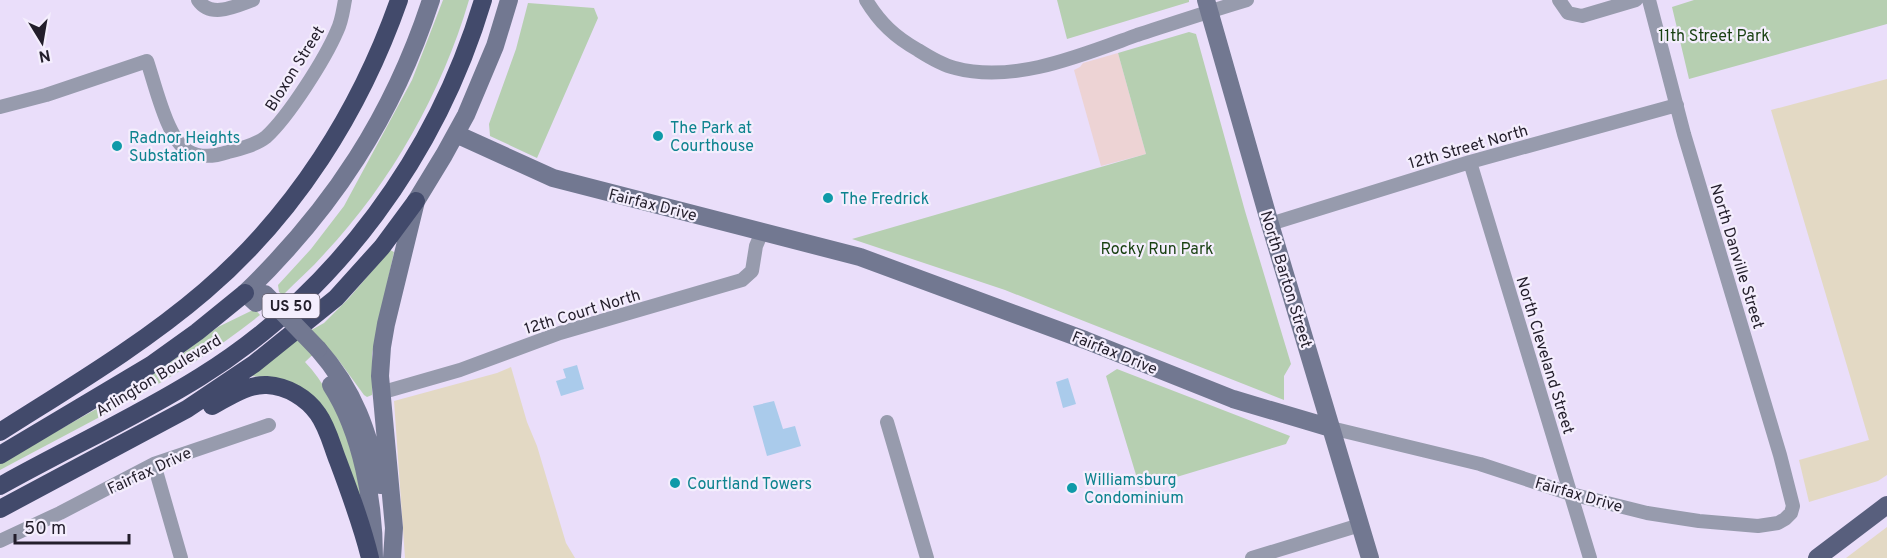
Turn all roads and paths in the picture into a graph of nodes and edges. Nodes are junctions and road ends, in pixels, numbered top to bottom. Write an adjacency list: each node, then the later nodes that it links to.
1 (198, 0): 2 (street)
2 (253, 0)
3 (345, 0): 15 (street, Bloxon Street)
4 (399, 0): 27 (highway)
5 (431, 0): 21 (street)
6 (483, 0): 31 (highway, Arlington Boulevard / US 50)
7 (509, 0): 16 (street)
8 (866, 0): 13 (street)
9 (1246, 0): 13 (street)
10 (1559, 0): 11 (street)
11 (1636, 0)
12 (1649, 0): 14 (street, North Danville Street)
13 (1208, 5): 19 (street, North Barton Street)
14 (1677, 105): 17 (street, 12th Street North); 35 (street, North Danville Street)
15 (0, 106)
16 (456, 134): 18 (street); 20 (street, Fairfax Drive)
17 (1470, 162): 19 (street, 12th Street North); 32 (street, North Cleveland Street)
18 (416, 201): 23 (street); 28 (highway)
19 (1270, 224): 26 (street, North Barton Street)
20 (762, 232): 23 (street, 12th Court North); 26 (street, Fairfax Drive)
21 (255, 293): 22 (street, bridge); 29 (highway)
22 (314, 353): 39 (street); 40 (street)
23 (380, 393): 40 (street)
24 (887, 422): 41 (street)
25 (269, 425): 30 (street, Fairfax Drive)
26 (1331, 428): 32 (street, Fairfax Drive); 36 (street, North Barton Street)
27 (0, 432)
28 (135, 437): 34 (highway); 39 (highway)
29 (0, 455)
30 (154, 465): 37 (street, Fairfax Drive); 38 (street)
31 (0, 486)
32 (1571, 494): 35 (street, Fairfax Drive); 44 (street, North Cleveland Street)
33 (1887, 505): 45 (main road)
34 (0, 509)
35 (1785, 519)
36 (1360, 525): 42 (street); 43 (street, North Barton Street)
37 (0, 541)
38 (181, 558)
39 (372, 558)
40 (392, 558)
41 (927, 558)
42 (1252, 558)
43 (1370, 558)
44 (1590, 558)
45 (1817, 558)

